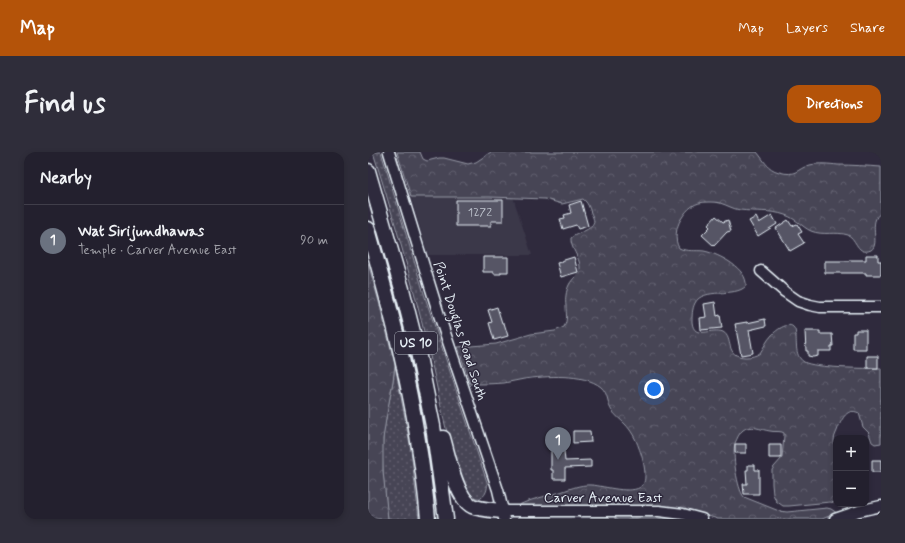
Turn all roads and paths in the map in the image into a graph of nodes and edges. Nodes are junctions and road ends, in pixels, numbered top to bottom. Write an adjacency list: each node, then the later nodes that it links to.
1 (389, 152): 8 (street, Point Douglas Road South)
2 (368, 171): 6 (highway, US 10)
3 (368, 229): 9 (highway, US 10)
4 (761, 271): 5 (street)
5 (881, 307)
6 (418, 352): 8 (highway); 10 (highway, US 10)
7 (881, 506): 12 (street)
8 (504, 515): 11 (street, Carver Avenue East)
9 (428, 519)
10 (446, 519)
11 (702, 519)
12 (835, 519)

